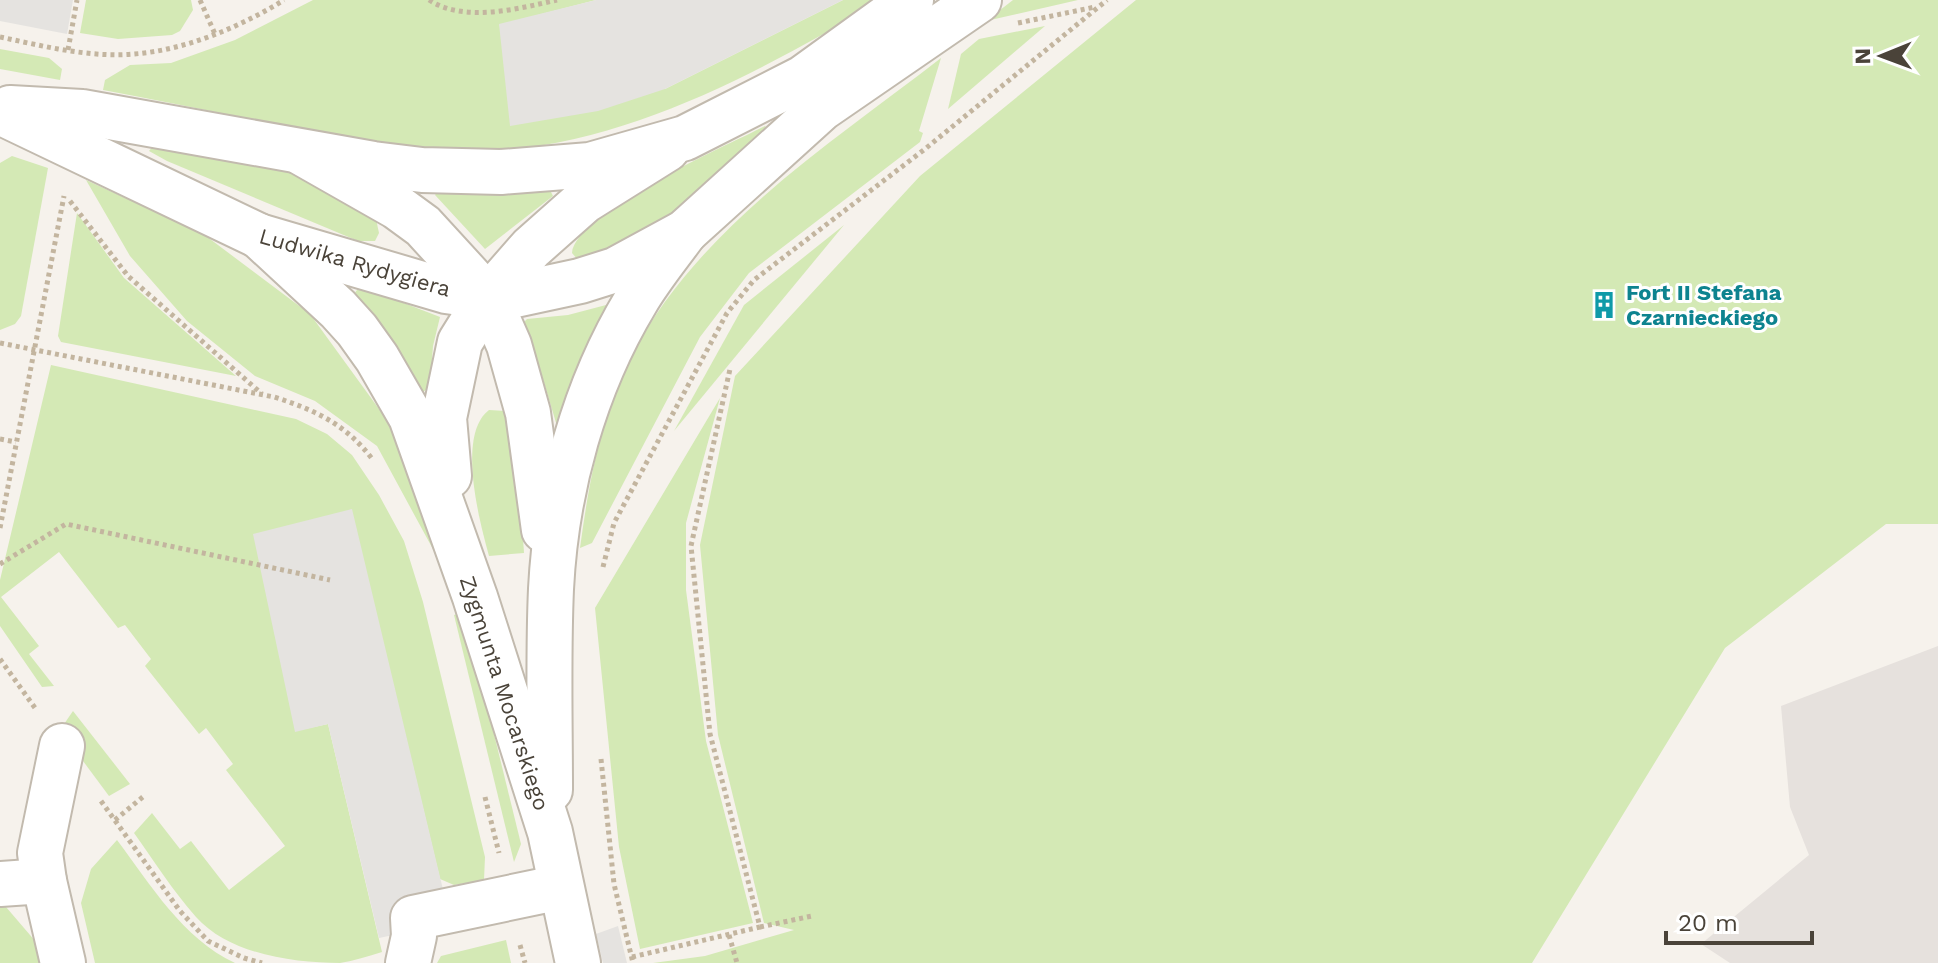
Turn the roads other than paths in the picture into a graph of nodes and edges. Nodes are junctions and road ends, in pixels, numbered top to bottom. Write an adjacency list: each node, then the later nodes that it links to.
1 (911, 0): 4 (street, Ludwika Rydygiera)
2 (996, 12): 6 (street, Ludwika Rydygiera)
3 (0, 110): 5 (street, Ludwika Rydygiera); 7 (street, Ludwika Rydygiera)
4 (685, 138): 5 (street, Ludwika Rydygiera); 8 (street, Zygmunta Mocarskiego)
5 (300, 152): 8 (street, Zygmunta Mocarskiego)
6 (685, 232): 8 (street, Ludwika Rydygiera); 10 (street, Zygmunta Mocarskiego)
7 (259, 236): 8 (street, Ludwika Rydygiera); 9 (street, Zygmunta Mocarskiego)
8 (488, 297): 9 (street, Zygmunta Mocarskiego); 10 (street, Zygmunta Mocarskiego)
9 (460, 554): 12 (street, Zygmunta Mocarskiego)
10 (551, 588): 12 (street, Zygmunta Mocarskiego)
11 (62, 746): 13 (street)
12 (550, 832): 15 (street, Zygmunta Mocarskiego)
13 (44, 881): 14 (street); 16 (street)
14 (0, 884)
15 (561, 887): 17 (street); 18 (street, Zygmunta Mocarskiego)
16 (63, 963)
17 (408, 963)
18 (578, 963)

